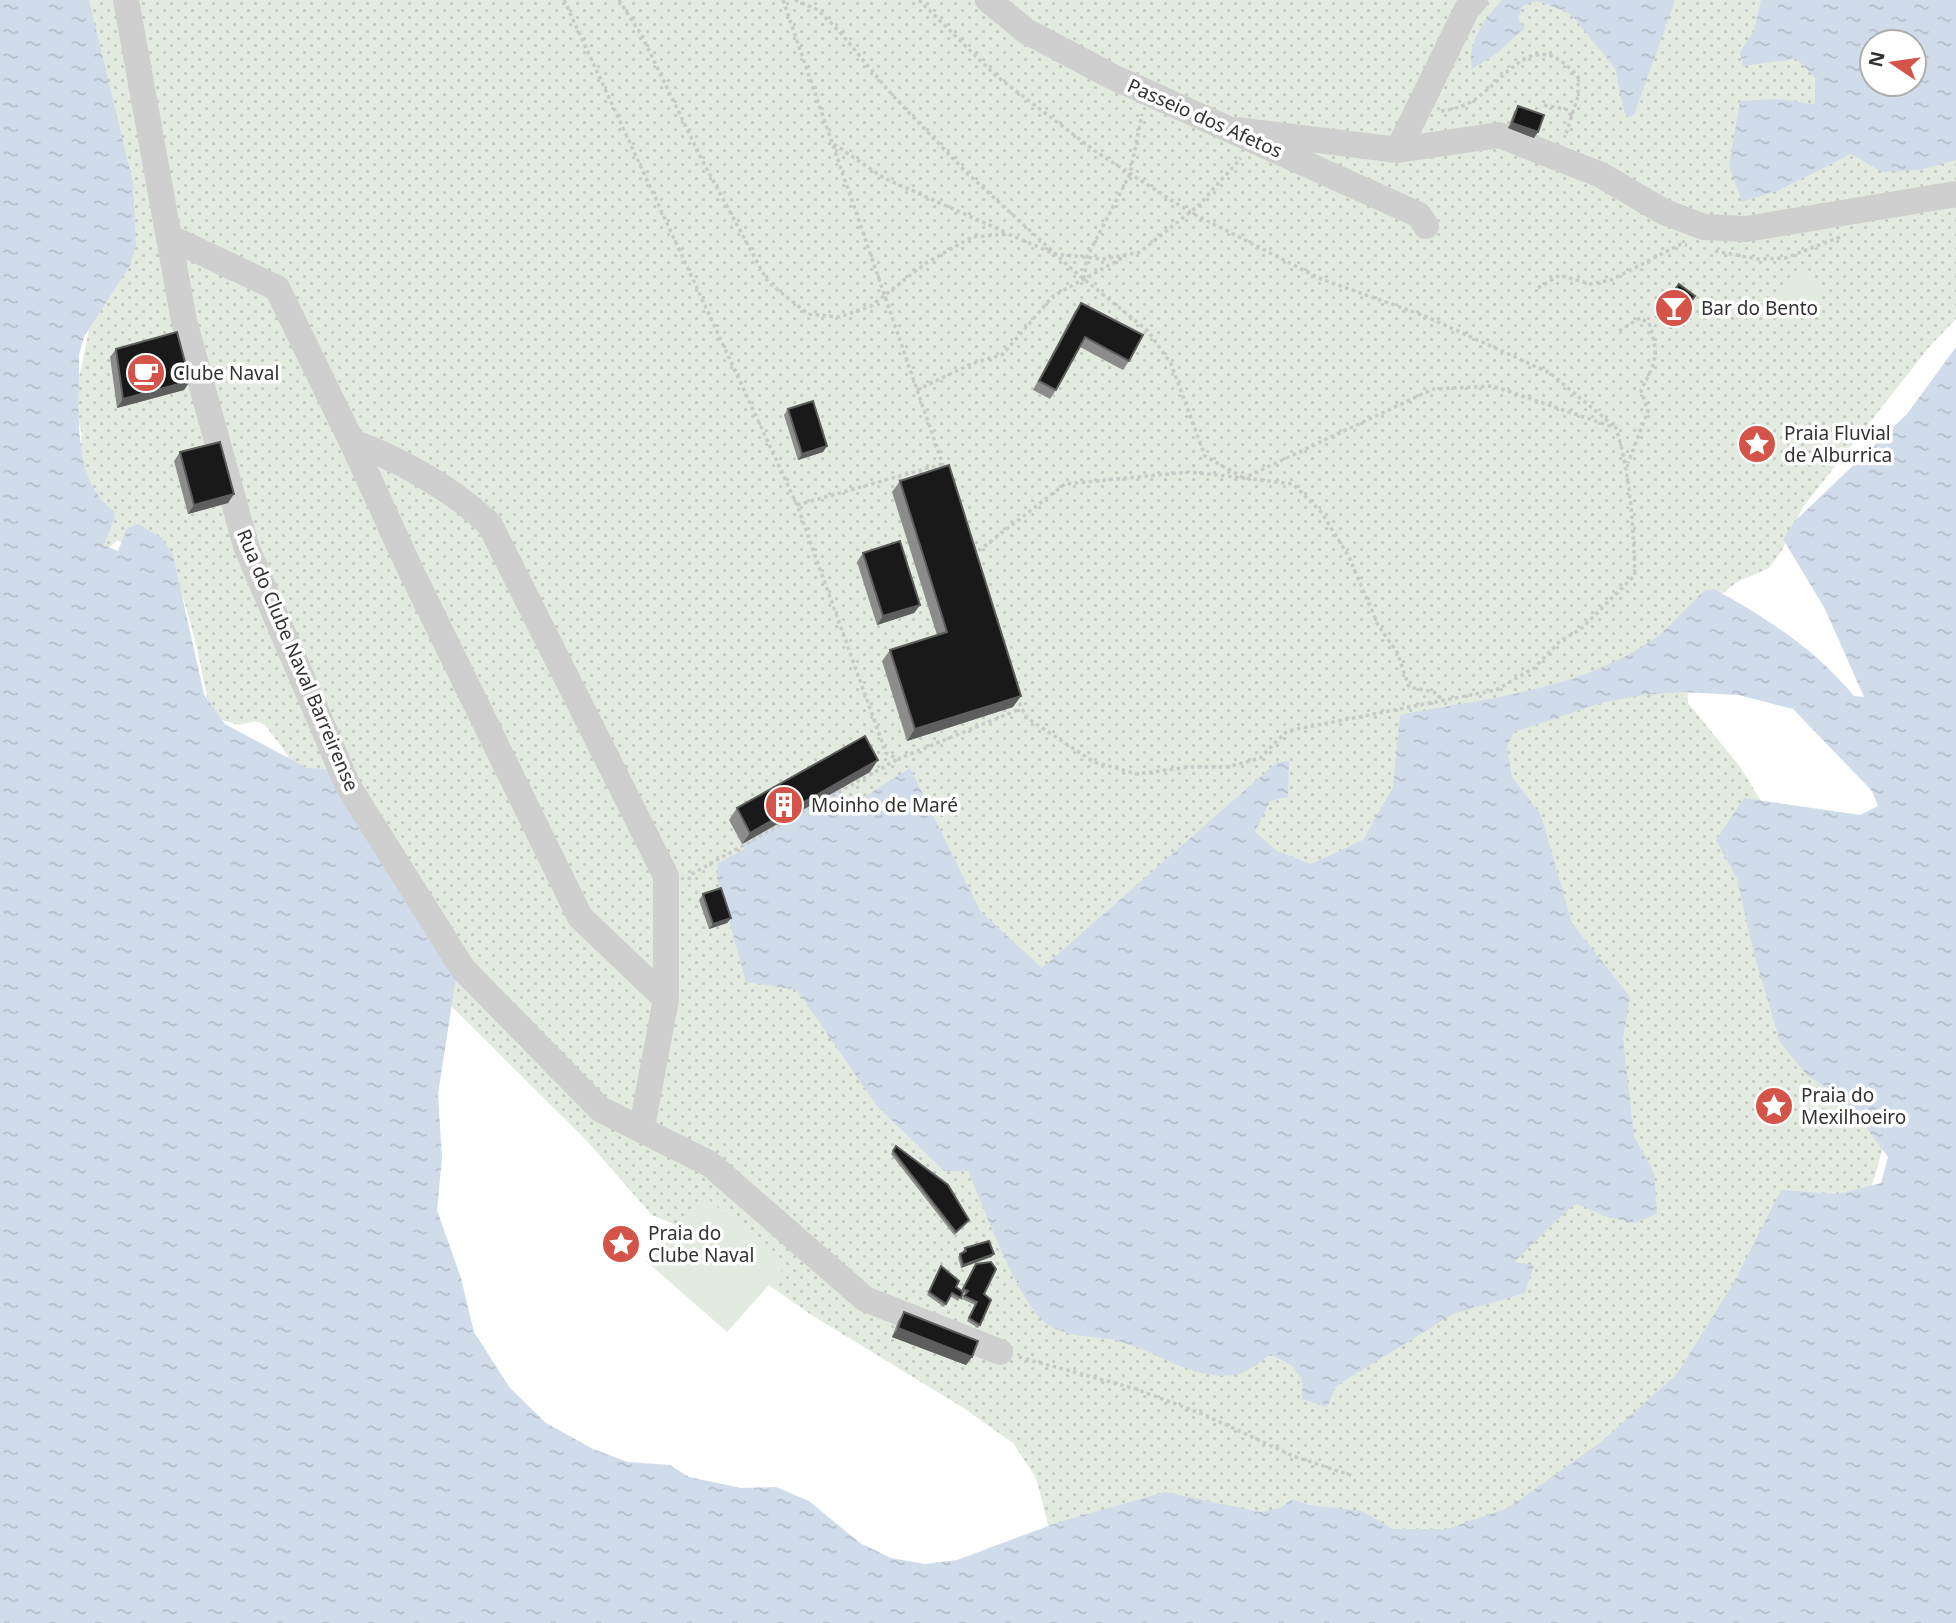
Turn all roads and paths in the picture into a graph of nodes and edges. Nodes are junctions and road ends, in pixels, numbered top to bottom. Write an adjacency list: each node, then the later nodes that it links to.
1 (126, 0): 22 (street, Rua do Clube Naval Barreirense)
2 (564, 0): 36 (path)
3 (620, 0): 27 (path)
4 (783, 0): 14 (path)
5 (795, 0): 23 (path)
6 (919, 0): 17 (path)
7 (988, 0): 9 (street, Passeio dos Afetos)
8 (1475, 0): 11 (street)
9 (1146, 92): 13 (street, Passeio dos Afetos); 17 (path)
10 (1544, 104): 12 (path)
11 (1415, 116): 12 (path); 15 (street)
12 (1572, 119): 16 (path)
13 (1247, 135): 15 (street); 19 (path); 20 (street, Passeio dos Afetos)
14 (832, 143): 21 (path); 27 (path)
15 (1398, 150): 16 (street)
16 (1557, 156): 18 (street)
17 (1130, 174): 19 (path); 25 (path)
18 (1956, 194)
19 (1190, 212): 24 (path); 30 (path)
20 (1426, 226)
21 (1008, 234): 23 (path); 27 (path)
22 (171, 238): 31 (street); 44 (street, Rua do Clube Naval Barreirense)
23 (1055, 254): 25 (path); 26 (path)
24 (1129, 254): 25 (path); 26 (path)
25 (1087, 257): 26 (path)
26 (1084, 279): 29 (path); 35 (path)
27 (884, 294): 29 (path)
28 (1619, 331): 33 (path)
29 (917, 390): 32 (path)
30 (1616, 428): 33 (path); 35 (path)
31 (352, 442): 43 (street); 43 (street)
32 (942, 464): 34 (path); 36 (path)
33 (1627, 465): 39 (path)
34 (947, 477)
35 (1244, 478): 37 (path); 39 (path)
36 (797, 505): 41 (path)
37 (967, 543)
38 (1016, 697): 40 (path)
39 (1444, 701): 40 (path)
40 (1020, 709): 41 (path)
41 (898, 759): 42 (path)
42 (687, 887)
43 (666, 999): 44 (street)
44 (638, 1128): 45 (street, Rua do Clube Naval Barreirense)
45 (1000, 1352): 46 (path)
46 (1353, 1476)

